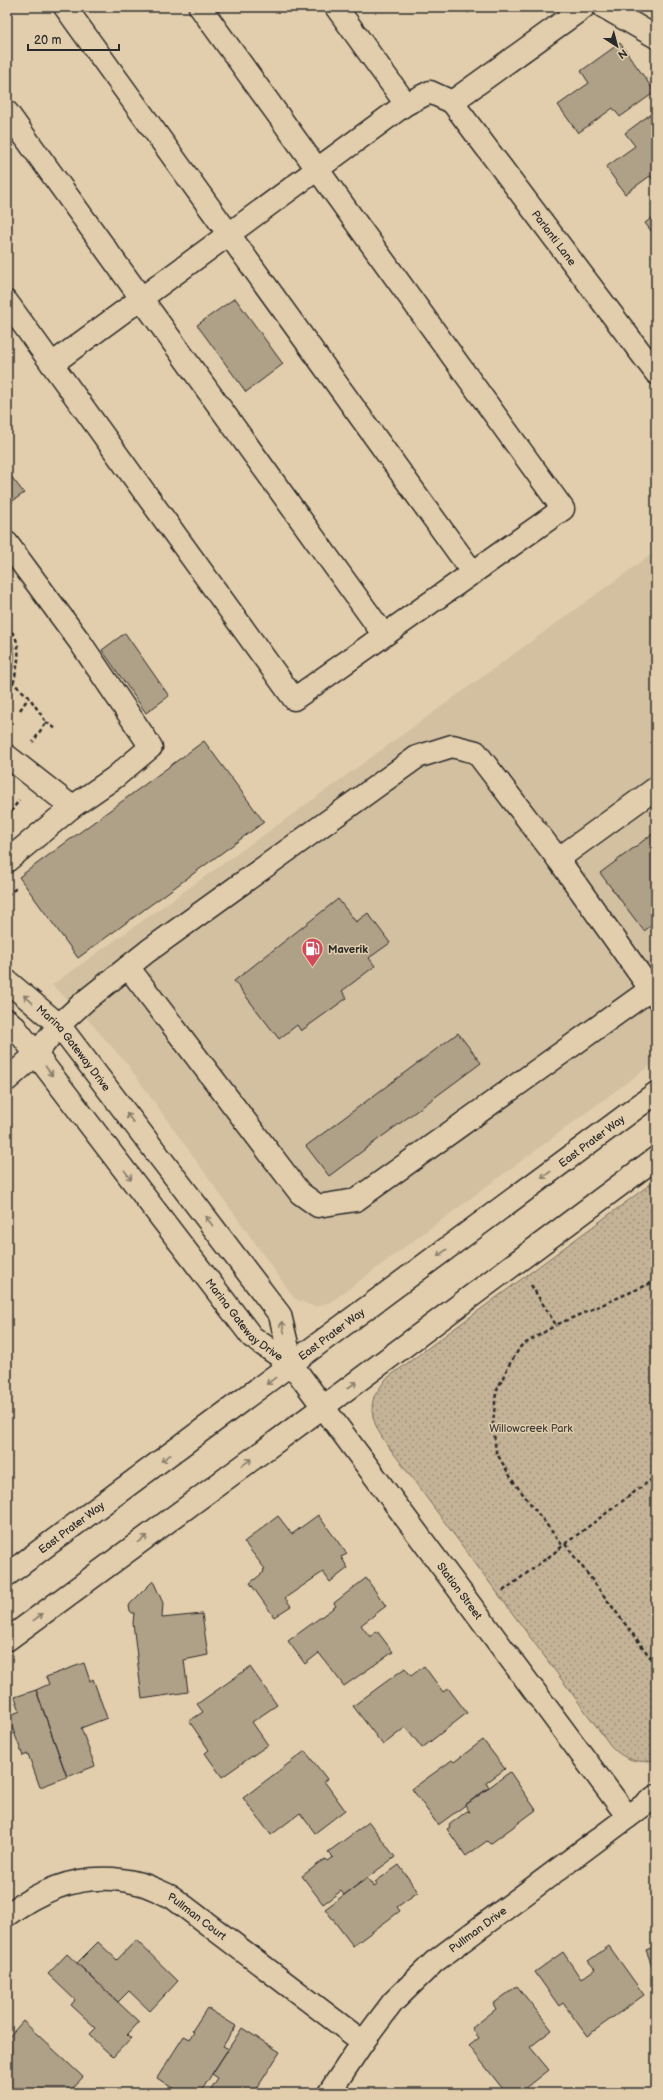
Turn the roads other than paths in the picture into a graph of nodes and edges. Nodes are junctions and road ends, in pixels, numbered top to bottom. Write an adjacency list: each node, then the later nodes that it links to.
1 (65, 7): 11 (street)
2 (200, 7): 10 (street)
3 (336, 7): 8 (street)
4 (584, 7): 7 (street)
5 (604, 7): 6 (street)
6 (656, 37)
7 (452, 102): 8 (street); 15 (street, Parlanti Lane)
8 (406, 104): 10 (street)
9 (7, 112): 12 (street)
10 (317, 169): 11 (street); 17 (street)
11 (229, 234): 12 (street); 17 (street)
12 (142, 298): 14 (street); 18 (street)
13 (7, 302): 14 (street)
14 (52, 364): 18 (street)
15 (656, 373)
16 (7, 543): 21 (street)
17 (473, 573): 18 (street)
18 (384, 635)
19 (7, 756): 21 (street)
20 (656, 788): 22 (street)
21 (72, 808): 23 (street)
22 (558, 859): 24 (street); 26 (street)
23 (7, 861)
24 (128, 967): 26 (street); 28 (street)
25 (7, 981): 28 (street, Marina Gateway Drive, one-way to 25)
26 (653, 993)
27 (7, 1020): 29 (street, Marina Gateway Drive)
28 (59, 1025): 29 (street); 33 (street, Marina Gateway Drive, one-way to 28)
29 (36, 1054): 30 (street); 33 (street, Marina Gateway Drive, one-way to 33)
30 (7, 1080)
31 (656, 1093): 33 (street, East Prater Way, one-way to 33)
32 (656, 1158): 34 (street, one-way to 32)
33 (292, 1365): 34 (street, Station Street); 35 (street, East Prater Way, one-way to 35)
34 (323, 1407): 36 (street, one-way to 34); 38 (street, Station Street)
35 (7, 1575)
36 (7, 1640)
37 (656, 1796): 38 (street, Pullman Drive)
38 (628, 1817): 40 (street, Pullman Drive)
39 (7, 1915): 40 (street, Pullman Court)
40 (363, 2042): 41 (street, Pullman Drive)
41 (329, 2093)

